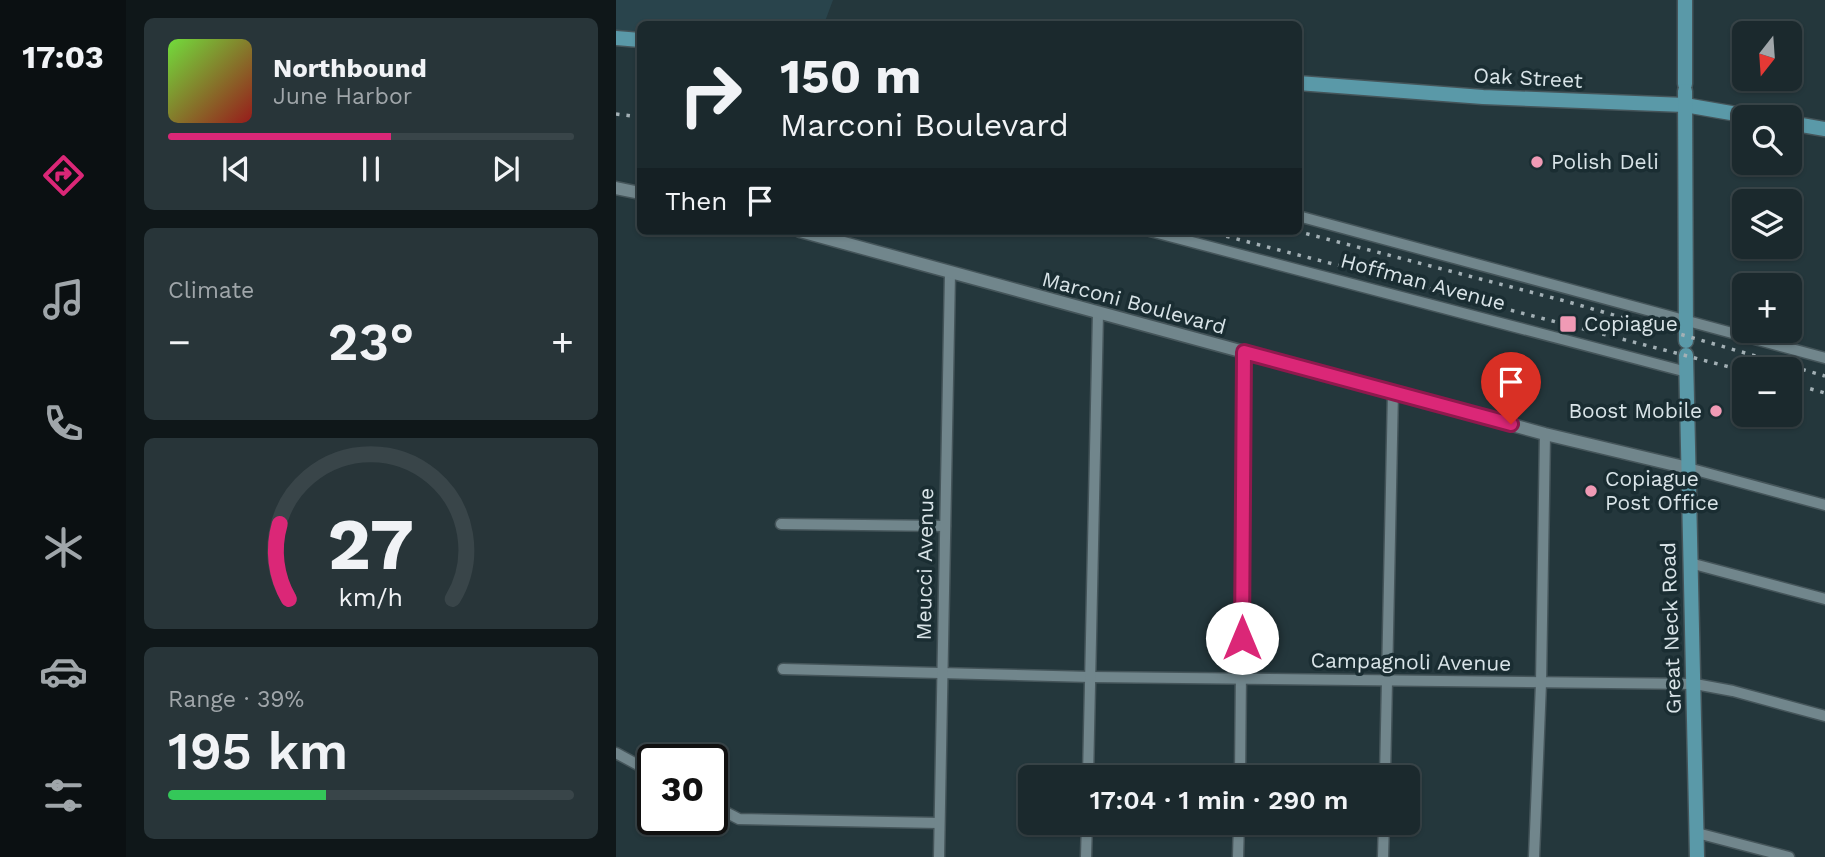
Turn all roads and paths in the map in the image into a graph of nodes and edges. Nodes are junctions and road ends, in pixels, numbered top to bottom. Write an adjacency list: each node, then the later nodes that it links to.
1 (1685, 0): 5 (main road, Great Neck Road)
2 (616, 38): 3 (main road)
3 (637, 40)
4 (1302, 83): 5 (main road, Oak Street)
5 (1685, 93): 6 (main road, Oak Street); 16 (main road, Great Neck Road)
6 (1732, 109)
7 (1802, 125): 8 (main road)
8 (1825, 129)
9 (616, 188): 10 (street)
10 (637, 192)
11 (1302, 217): 16 (street)
12 (815, 235): 14 (street, Marconi Boulevard)
13 (1165, 235): 19 (street, Hoffman Avenue)
14 (950, 272): 15 (street, Marconi Boulevard); 25 (street, Meucci Avenue)
15 (1098, 313): 17 (street, Marconi Boulevard); 30 (street)
16 (1686, 319): 18 (street); 19 (main road, Great Neck Road)
17 (1244, 352): 20 (street, Marconi Boulevard); 31 (street)
18 (1825, 358)
19 (1687, 372): 22 (main road, Great Neck Road)
20 (1393, 391): 21 (street, Marconi Boulevard); 32 (street)
21 (1545, 435): 22 (street, Marconi Boulevard); 33 (street)
22 (1688, 468): 23 (street, Marconi Boulevard); 26 (main road, Great Neck Road)
23 (1825, 505)
24 (781, 524): 25 (street)
25 (945, 526): 29 (street, Meucci Avenue)
26 (1689, 563): 27 (street); 34 (main road, Great Neck Road)
27 (1825, 599)
28 (783, 669): 29 (street, Campagnoli Avenue)
29 (942, 672): 30 (street, Campagnoli Avenue); 42 (street, Meucci Avenue)
30 (1091, 677): 31 (street, Campagnoli Avenue); 38 (street)
31 (1242, 678): 32 (street, Campagnoli Avenue); 39 (street)
32 (1388, 682): 33 (street, Campagnoli Avenue); 40 (street)
33 (1541, 683): 34 (street, Campagnoli Avenue); 51 (street)
34 (1695, 684): 35 (street, Campagnoli Avenue); 43 (main road, Great Neck Road)
35 (1825, 716)
36 (616, 753): 37 (street)
37 (637, 764)
38 (1088, 765)
39 (1240, 765)
40 (1385, 765)
41 (728, 813): 42 (street)
42 (939, 823): 47 (street, Meucci Avenue)
43 (1697, 833): 52 (main road, Great Neck Road); 53 (street)
44 (1087, 835): 48 (street)
45 (1239, 835): 49 (street)
46 (1384, 835): 50 (street)
47 (939, 857)
48 (1086, 857)
49 (1238, 857)
50 (1383, 857)
51 (1534, 857)
52 (1697, 857)
53 (1789, 857)

